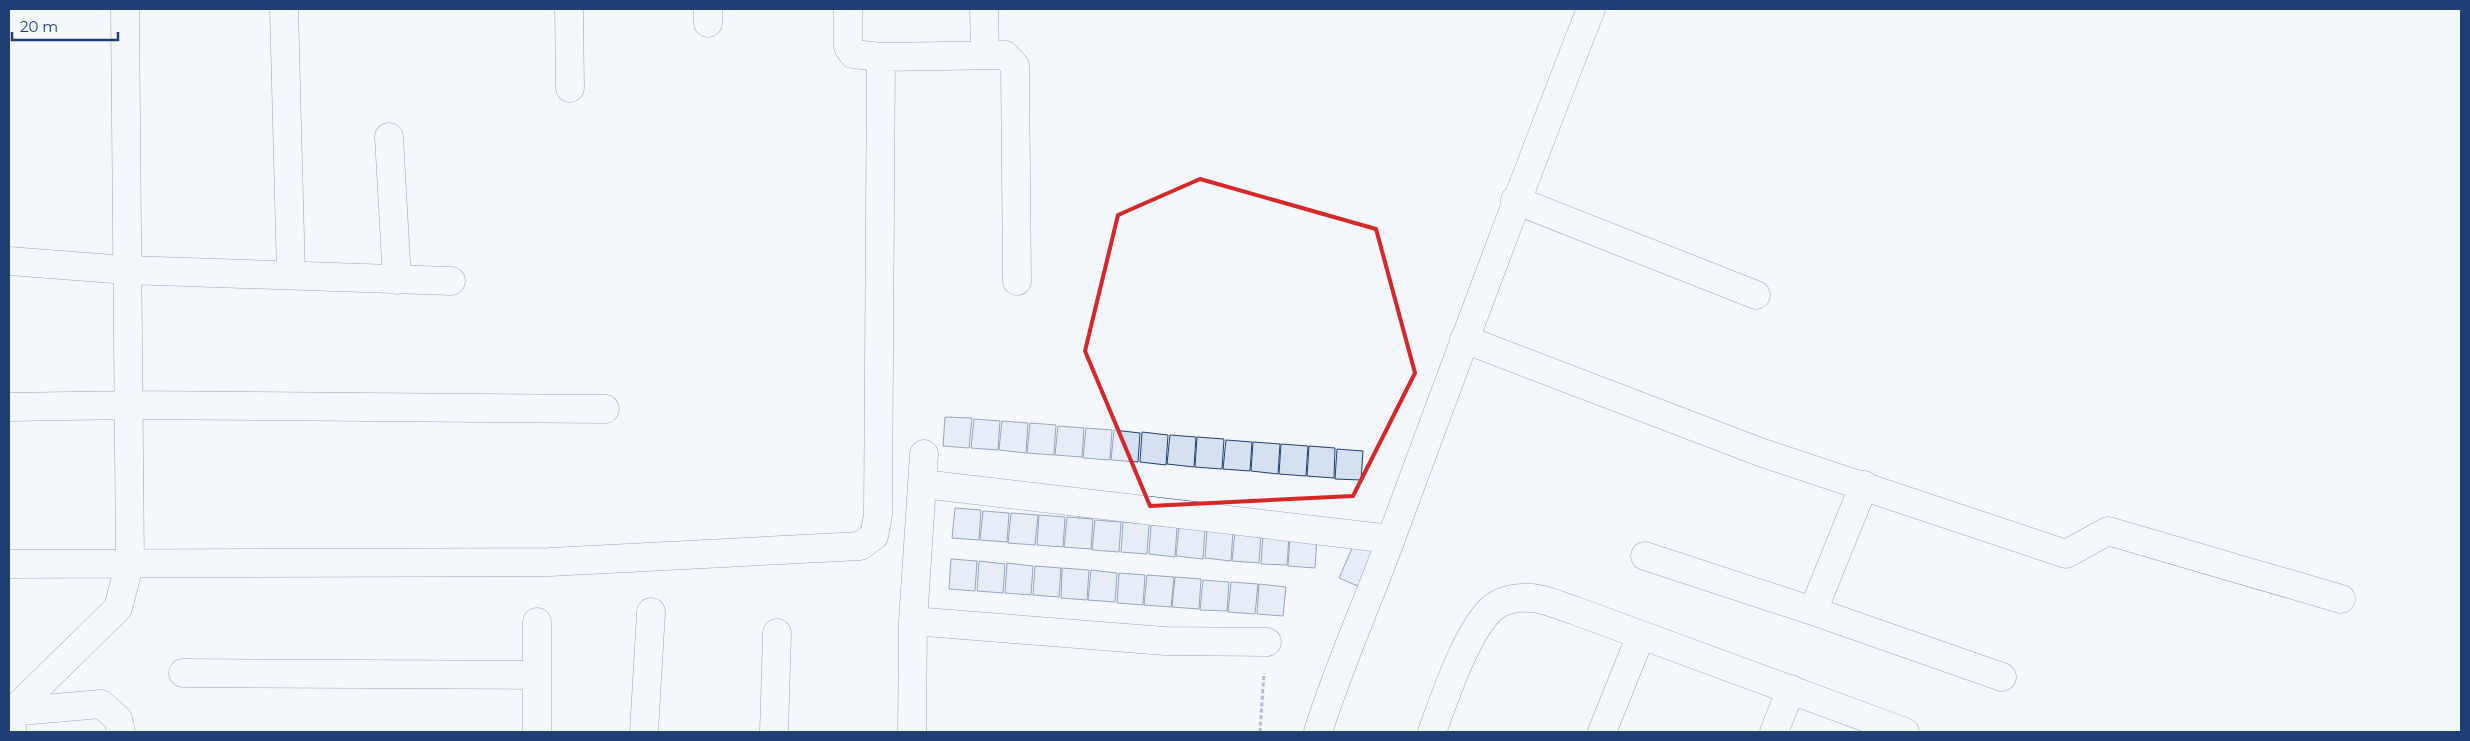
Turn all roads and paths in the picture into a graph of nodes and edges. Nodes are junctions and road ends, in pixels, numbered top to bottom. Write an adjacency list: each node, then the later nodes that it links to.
1 (125, 9): 13 (street)
2 (284, 9): 14 (street)
3 (569, 9): 9 (street)
4 (848, 9): 8 (street)
5 (984, 9): 7 (street)
6 (1591, 9): 11 (street)
7 (985, 55): 8 (street); 17 (street)
8 (881, 57): 28 (street)
9 (570, 88)
10 (389, 137): 15 (street)
11 (1515, 200): 18 (street); 19 (street)
12 (9, 261): 13 (street)
13 (126, 270): 14 (street); 20 (street)
14 (292, 275): 15 (street)
15 (397, 280): 16 (street)
16 (451, 281)
17 (1017, 281)
18 (1756, 295)
19 (1464, 339): 25 (street); 26 (street)
20 (130, 405): 21 (street); 22 (street); 28 (street)
21 (9, 407)
22 (605, 410)
23 (924, 454): 24 (street)
24 (923, 484): 26 (street); 33 (street)
25 (1864, 485): 30 (street); 31 (street)
26 (1391, 539): 49 (street)
27 (1645, 556): 31 (street)
28 (130, 562): 29 (street); 42 (street)
29 (9, 564)
30 (2340, 598)
31 (1813, 611): 40 (street)
32 (651, 612): 45 (street)
33 (913, 621): 37 (street); 47 (street)
34 (537, 622): 39 (street)
35 (778, 633): 46 (street)
36 (1641, 635): 41 (street); 50 (street); 51 (street)
37 (1266, 642): 48 (path)
38 (183, 673): 39 (street)
39 (537, 675): 44 (street)
40 (2002, 677)
41 (1790, 689): 52 (street); 53 (street)
42 (11, 719): 43 (street)
43 (120, 732)
44 (538, 732)
45 (644, 732)
46 (774, 732)
47 (912, 732)
48 (1260, 732)
49 (1318, 732)
50 (1432, 732)
51 (1602, 732)
52 (1774, 732)
53 (1905, 732)

